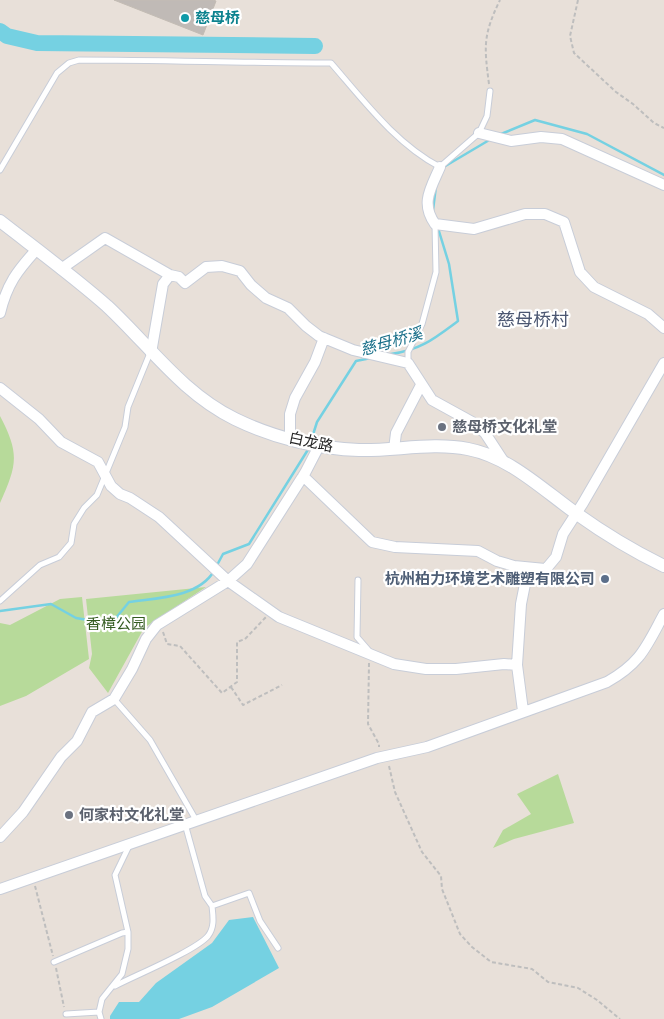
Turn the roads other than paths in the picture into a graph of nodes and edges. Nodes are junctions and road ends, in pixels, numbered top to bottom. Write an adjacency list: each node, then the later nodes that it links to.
1 (490, 91): 2 (lane)
2 (479, 133): 3 (lane); 5 (street)
3 (440, 167): 4 (lane); 7 (street)
4 (0, 170)
5 (664, 185)
6 (0, 222): 8 (street, 白龙路)
7 (435, 224): 12 (street); 15 (lane)
8 (37, 249): 9 (street, 白龙路); 11 (street)
9 (61, 268): 10 (street); 14 (street, 白龙路)
10 (170, 275): 13 (street); 14 (street)
11 (0, 313)
12 (664, 328)
13 (324, 338): 15 (street); 19 (street)
14 (150, 353): 19 (street, 白龙路); 23 (lane)
15 (408, 363): 17 (street)
16 (664, 363): 25 (street)
17 (421, 386): 21 (street); 22 (street)
18 (0, 388): 23 (street)
19 (290, 438): 20 (street, 白龙路)
20 (319, 446): 21 (street, 白龙路); 24 (street)
21 (394, 448): 22 (street, 白龙路)
22 (505, 464): 25 (street, 白龙路)
23 (105, 474): 28 (street); 30 (lane)
24 (303, 476): 27 (street); 28 (street)
25 (577, 514): 26 (street, 白龙路); 27 (street)
26 (664, 566)
27 (546, 569): 33 (street)
28 (228, 580): 32 (street); 34 (street)
29 (358, 580): 32 (lane)
30 (0, 601)
31 (664, 614): 35 (street)
32 (372, 657): 33 (street)
33 (517, 666): 35 (street)
34 (114, 699): 36 (lane); 38 (street)
35 (523, 711): 36 (street)
36 (196, 820): 37 (street)
37 (185, 823): 39 (street); 41 (lane)
38 (0, 837)
39 (130, 843): 40 (street); 42 (lane)
40 (0, 889)
41 (212, 906): 43 (lane); 45 (lane)
42 (128, 932): 44 (lane); 45 (lane)
43 (278, 948)
44 (54, 962)
45 (113, 987): 46 (lane)
46 (99, 1012): 47 (lane); 48 (lane)
47 (66, 1014)
48 (101, 1019)

